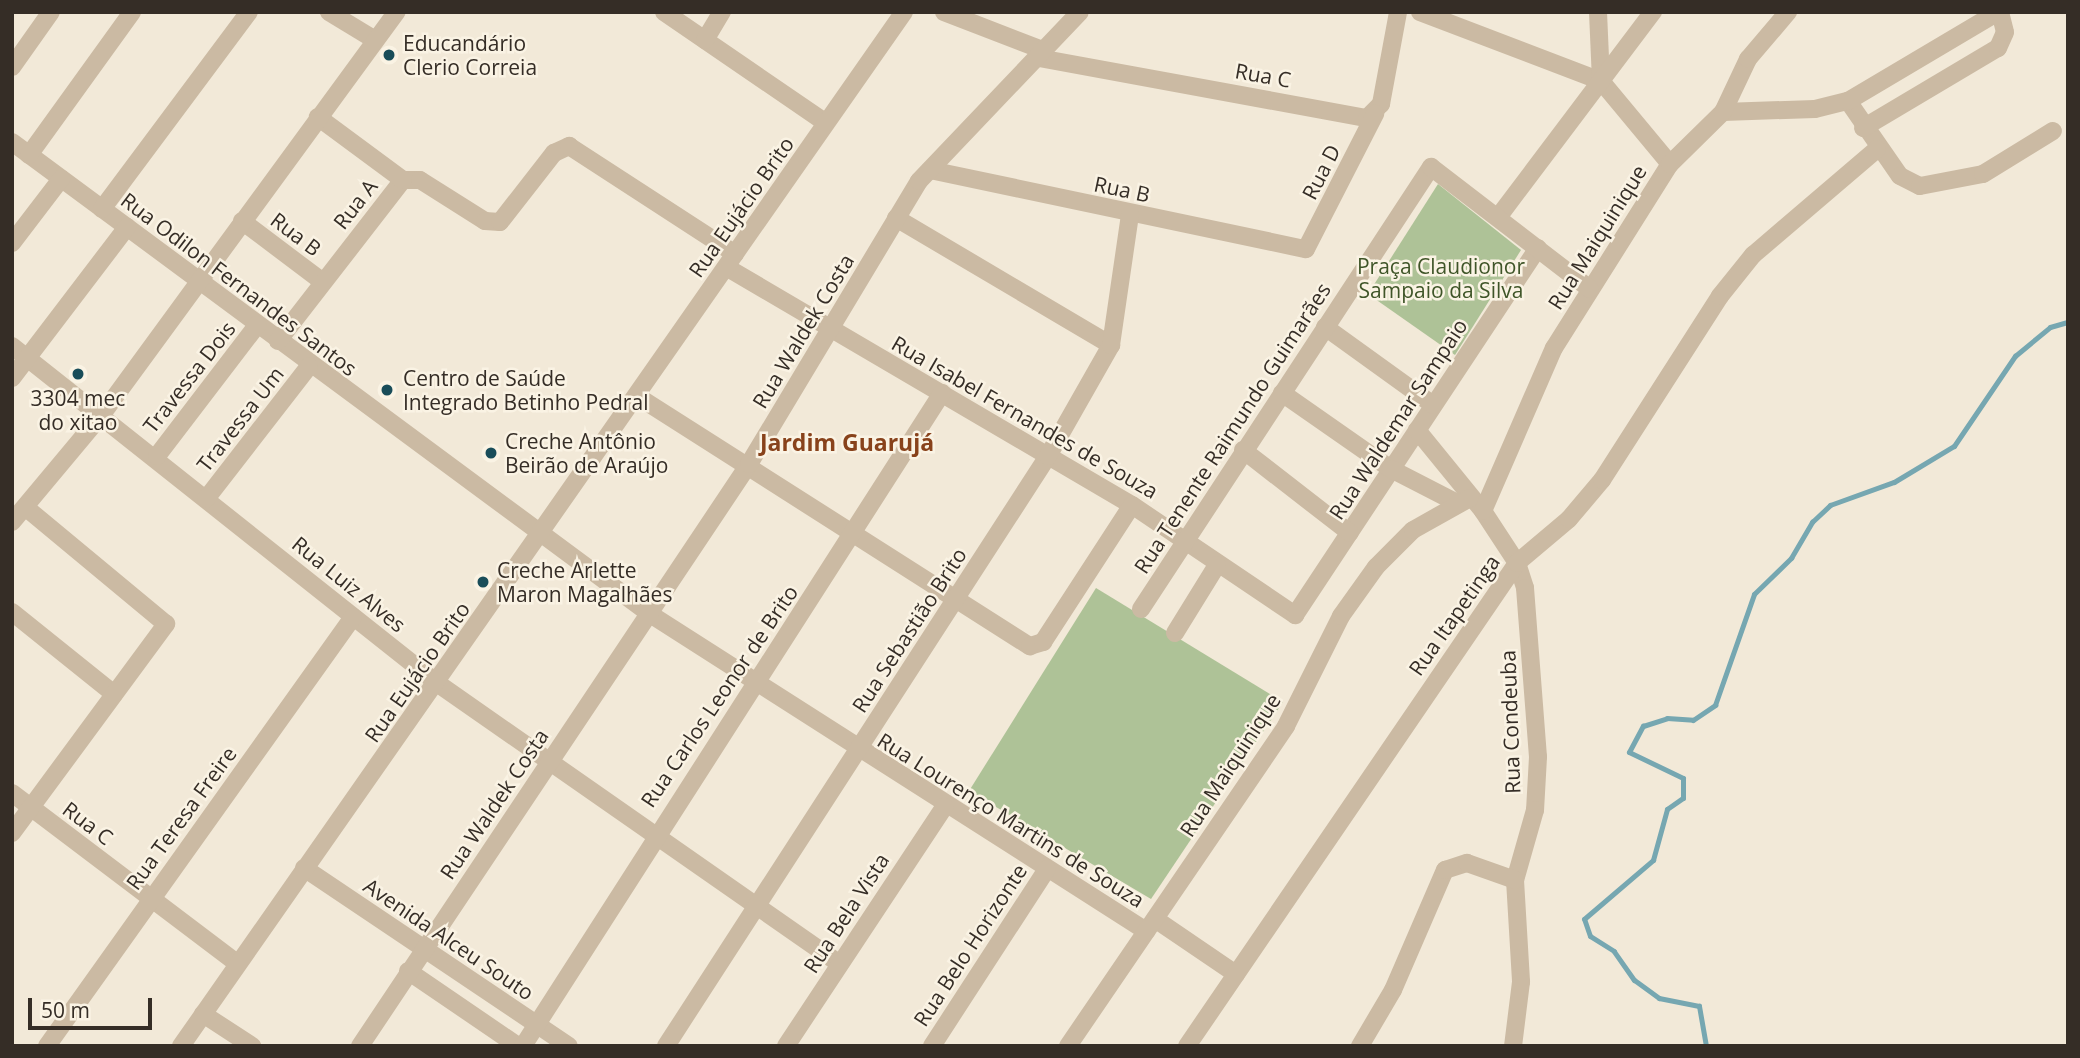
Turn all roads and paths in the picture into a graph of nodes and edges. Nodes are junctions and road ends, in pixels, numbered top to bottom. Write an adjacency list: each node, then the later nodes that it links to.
1 (51, 12): 20 (street)
2 (132, 12): 31 (street)
3 (249, 12): 36 (street)
4 (329, 12): 17 (street)
5 (396, 12): 17 (street)
6 (664, 12): 18 (street)
7 (722, 12): 18 (street)
8 (904, 12): 26 (street, Rua Eujácio Brito)
9 (944, 12): 19 (street, Rua C)
10 (1080, 12): 19 (street, Rua Waldek Costa)
11 (1398, 12): 24 (street)
12 (1420, 12): 21 (street)
13 (1598, 12): 21 (street)
14 (1653, 12): 21 (street)
15 (1787, 12): 23 (street, Rua Maiquinique)
16 (1999, 12): 22 (street); 27 (street)
17 (375, 40): 25 (street)
18 (705, 40): 26 (street)
19 (1042, 54): 24 (street, Rua C); 33 (street, Rua Waldek Costa)
20 (12, 67)
21 (1601, 81): 32 (street); 38 (street)
22 (1848, 101): 23 (street); 27 (street)
23 (1723, 113): 32 (street, Rua Maiquinique)
24 (1375, 114): 44 (street, Rua D)
25 (318, 117): 35 (street, Rua A); 40 (street)
26 (826, 123): 45 (street, Rua Eujácio Brito)
27 (1863, 128): 30 (street)
28 (2053, 131): 30 (street)
29 (12, 142): 31 (street, Rua Odilon Fernandes Santos)
30 (1877, 149): 78 (street, Rua Itapetinga)
31 (29, 155): 34 (street, Rua Odilon Fernandes Santos)
32 (1670, 164): 48 (street, Rua Maiquinique)
33 (930, 170): 37 (street, Rua B); 39 (street, Rua Waldek Costa)
34 (61, 179): 36 (street, Rua Odilon Fernandes Santos); 42 (street)
35 (403, 180): 45 (street, Rua Isabel Fernandes de Souza); 47 (street, Rua A)
36 (102, 209): 41 (street, Rua Odilon Fernandes Santos)
37 (1130, 214): 44 (street, Rua B); 53 (street, Rua Sebastião Brito)
38 (1499, 216): 43 (street); 50 (street, Rua Tenente Raimundo Guimarães)
39 (896, 218): 51 (street, Rua Waldek Costa); 53 (street)
40 (242, 221): 46 (street); 47 (street, Rua B)
41 (127, 227): 46 (street, Rua Odilon Fernandes Santos); 55 (street)
42 (12, 243)
43 (1538, 248): 48 (street); 61 (street, Rua Waldemar Sampaio)
44 (1306, 249)
45 (730, 260): 51 (street, Rua Isabel Fernandes de Souza); 60 (street, Rua Eujácio Brito)
46 (199, 281): 49 (street, Rua Odilon Fernandes Santos); 62 (street)
47 (323, 282): 52 (street, Rua A)
48 (1590, 289): 70 (street, Rua Maiquinique)
49 (257, 325): 52 (street, Rua Odilon Fernandes Santos); 65 (street, Travessa Dois)
50 (1325, 327): 58 (street, Rua Tenente Raimundo Guimarães); 61 (street)
51 (833, 331): 59 (street, Rua Isabel Fernandes de Souza); 67 (street, Rua Waldek Costa)
52 (278, 341): 56 (street, Rua Odilon Fernandes Santos)
53 (1111, 345): 66 (street, Rua Sebastião Brito)
54 (12, 346): 55 (street, Rua Luiz Alves)
55 (28, 358): 57 (street); 62 (street, Rua Luiz Alves)
56 (310, 366): 69 (street, Travessa Um); 76 (street, Rua Odilon Fernandes Santos)
57 (12, 378)
58 (1282, 393): 64 (street, Rua Tenente Raimundo Guimarães); 68 (street)
59 (942, 394): 66 (street, Rua Isabel Fernandes de Souza); 75 (street, Rua Carlos Leonor de Brito)
60 (636, 396): 67 (street); 76 (street, Rua Eujácio Brito)
61 (1433, 405): 63 (street, Rua Waldemar Sampaio)
62 (103, 413): 65 (street, Rua Luiz Alves); 72 (street)
63 (1417, 430): 68 (street, Rua Waldemar Sampaio); 70 (street, Rua Condeuba)
64 (1243, 450): 74 (street); 77 (street, Rua Tenente Raimundo Guimarães)
65 (157, 456): 69 (street, Rua Luiz Alves)
66 (1048, 456): 71 (street, Rua Isabel Fernandes de Souza); 80 (street, Rua Sebastião Brito)
67 (749, 464): 75 (street); 83 (street, Rua Waldek Costa)
68 (1391, 468): 70 (street); 74 (street, Rua Waldemar Sampaio)
69 (206, 499): 85 (street, Rua Luiz Alves)
70 (1471, 504): 78 (street, Rua Condeuba); 102 (street, Rua Maiquinique)
71 (1132, 505): 77 (street, Rua Isabel Fernandes de Souza); 80 (street)
72 (25, 507): 73 (street); 89 (street)
73 (12, 522)
74 (1350, 533): 84 (street, Rua Waldemar Sampaio)
75 (855, 534): 80 (street); 88 (street, Rua Carlos Leonor de Brito)
76 (538, 537): 83 (street, Rua Lourenço Martins de Souza); 87 (street, Rua Eujácio Brito)
77 (1186, 538): 79 (street, Rua Isabel Fernandes de Souza); 81 (street, Rua Tenente Raimundo Guimarães)
78 (1517, 563): 99 (street, Rua Condeuba); 107 (street, Rua Itapetinga)
79 (1217, 565): 84 (street, Rua Isabel Fernandes de Souza); 86 (street)
80 (954, 600): 90 (street, Rua Sebastião Brito)
81 (1141, 609)
82 (12, 612): 89 (street)
83 (650, 614): 88 (street, Rua Lourenço Martins de Souza); 91 (street, Rua Waldek Costa)
84 (1295, 615)
85 (353, 617): 87 (street, Rua Luiz Alves); 100 (street, Rua Teresa Freire)
86 (1175, 633)
87 (437, 683): 91 (street, Rua Luiz Alves); 97 (street, Rua Eujácio Brito)
88 (755, 683): 90 (street, Rua Lourenço Martins de Souza); 96 (street, Rua Carlos Leonor de Brito)
89 (114, 694): 93 (street)
90 (858, 751): 94 (street, Rua Lourenço Martins de Souza); 101 (street, Rua Sebastião Brito)
91 (548, 764): 96 (street, Rua Luiz Alves); 103 (street, Rua Waldek Costa)
92 (12, 793): 93 (street, Rua C)
93 (30, 807): 95 (street); 100 (street, Rua C)
94 (944, 807): 98 (street, Rua Lourenço Martins de Souza); 105 (street, Rua Bela Vista)
95 (12, 833)
96 (652, 838): 101 (street, Rua Luiz Alves); 109 (street, Rua Carlos Leonor de Brito)
97 (304, 868): 103 (street, Avenida Alceu Souto); 104 (street, Rua Eujácio Brito)
98 (1046, 869): 102 (street, Rua Lourenço Martins de Souza); 118 (street, Rua Belo Horizonte)
99 (1515, 880): 121 (street); 122 (street, Rua Condeuba)
100 (151, 899): 104 (street, Rua C); 110 (street, Rua Teresa Freire)
101 (755, 907): 105 (street, Rua Luiz Alves); 116 (street, Rua Sebastião Brito)
102 (1150, 925): 107 (street, Rua Lourenço Martins de Souza); 119 (street, Rua Maiquinique)
103 (423, 950): 106 (street, Rua Waldek Costa); 109 (street, Avenida Alceu Souto)
104 (238, 964): 108 (street, Rua Eujácio Brito)
105 (839, 964): 117 (street, Rua Bela Vista)
106 (408, 971): 113 (street, Rua Waldek Costa); 114 (street)
107 (1236, 974): 120 (street, Rua Itapetinga)
108 (203, 1014): 111 (street, Rua Eujácio Brito); 112 (street)
109 (537, 1025): 114 (street, Rua Carlos Leonor de Brito); 115 (street, Avenida Alceu Souto)
110 (47, 1046)
111 (181, 1046)
112 (252, 1046)
113 (360, 1046)
114 (520, 1046)
115 (569, 1046)
116 (666, 1046)
117 (786, 1046)
118 (932, 1046)
119 (1068, 1046)
120 (1187, 1046)
121 (1360, 1046)
122 (1513, 1046)

